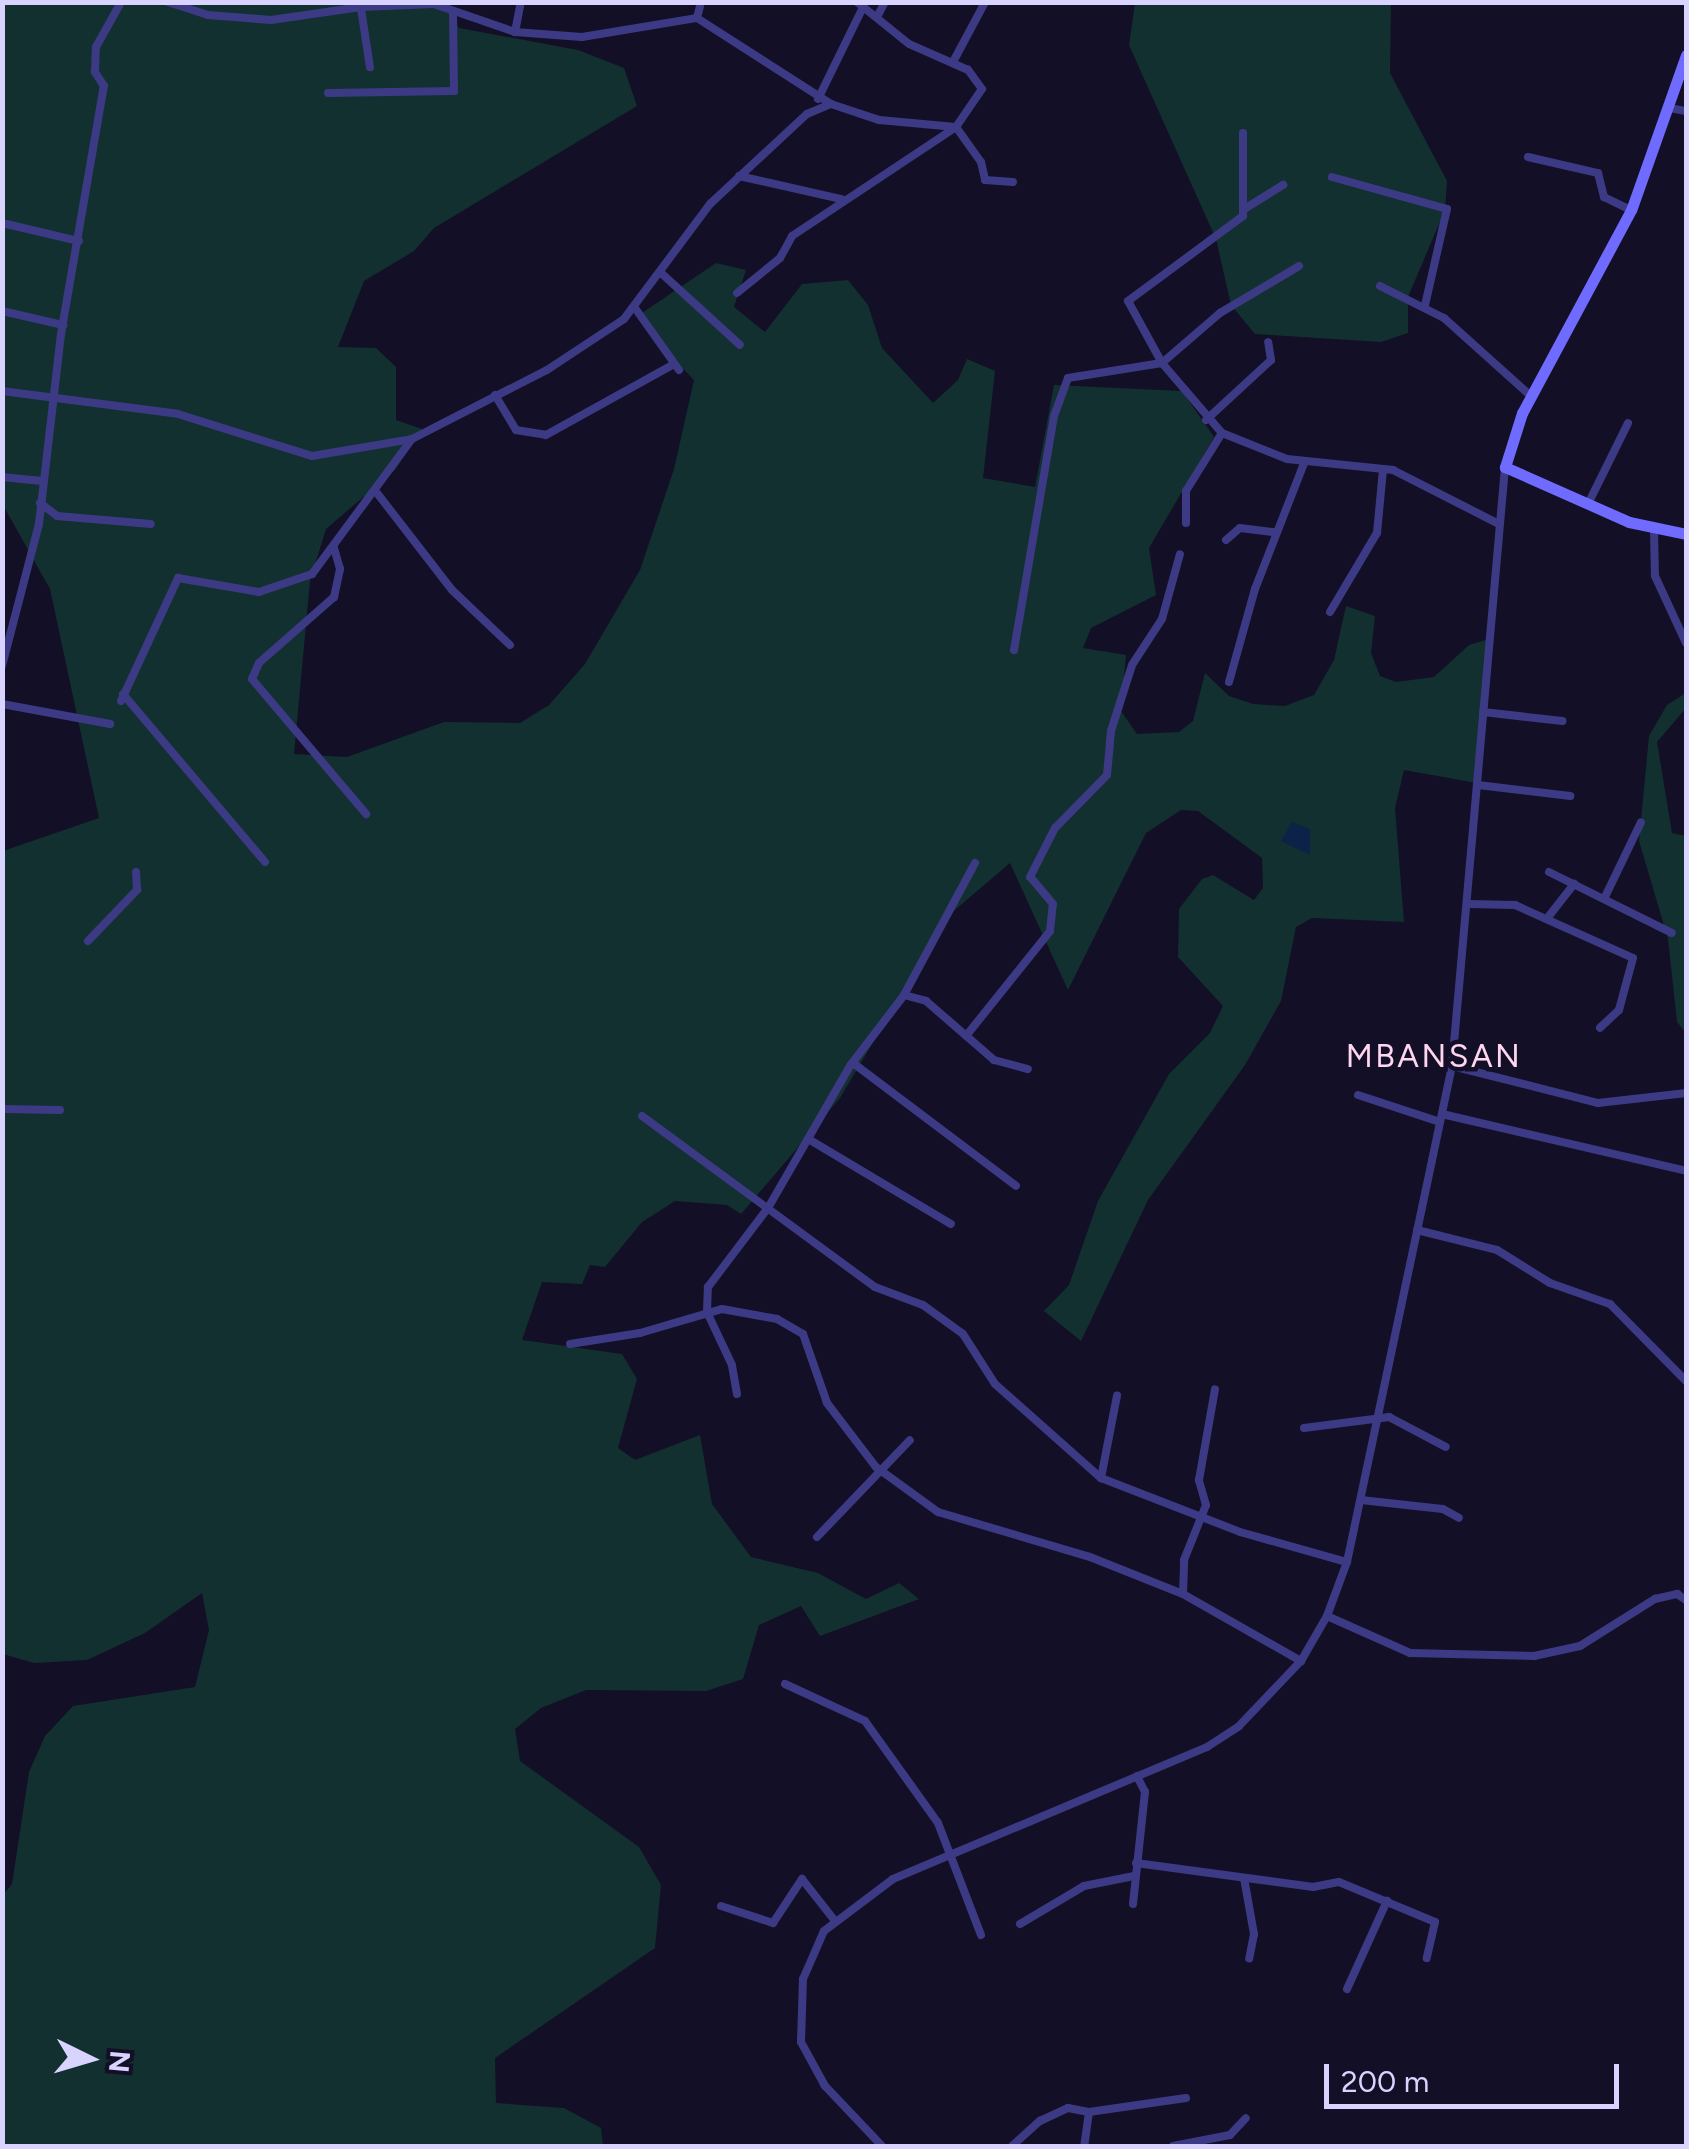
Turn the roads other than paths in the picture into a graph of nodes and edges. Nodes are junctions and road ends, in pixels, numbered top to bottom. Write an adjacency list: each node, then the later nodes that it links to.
1 (121, 2): 34 (street)
2 (168, 2): 8 (street)
3 (520, 2): 14 (street)
4 (701, 2): 13 (street)
5 (885, 2): 12 (street)
6 (985, 2): 16 (street)
7 (402, 3): 8 (street); 9 (street)
8 (361, 4): 17 (street)
9 (434, 4): 11 (street)
10 (860, 5): 12 (street); 19 (street)
11 (453, 12): 14 (street); 18 (street)
12 (878, 17): 16 (street)
13 (697, 18): 14 (street); 19 (street)
14 (515, 32)
15 (1686, 55): 21 (street)
16 (953, 62): 23 (street)
17 (370, 67)
18 (328, 93)
19 (818, 99): 20 (street)
20 (830, 104): 23 (street); 26 (street)
21 (1670, 108): 22 (street); 32 (street)
22 (1686, 111)
23 (956, 126): 28 (street); 30 (street)
24 (1243, 133): 31 (street)
25 (1528, 157): 32 (street)
26 (739, 176): 30 (street); 36 (street)
27 (1332, 177): 39 (street)
28 (1013, 182)
29 (1283, 185): 31 (street)
30 (841, 199): 38 (street)
31 (1246, 208): 45 (street)
32 (1631, 210): 49 (street)
33 (2, 223): 34 (street)
34 (79, 240): 42 (street)
35 (1299, 266): 45 (street)
36 (660, 272): 40 (street); 44 (street)
37 (1380, 286): 39 (street)
38 (736, 293)
39 (1425, 305): 49 (street)
40 (635, 308): 48 (street); 48 (street)
41 (2, 311): 42 (street)
42 (62, 325): 47 (street)
43 (1268, 342): 50 (street)
44 (740, 345)
45 (1162, 363): 50 (street); 74 (street)
46 (2, 392): 47 (street)
47 (53, 395): 53 (street); 58 (street)
48 (494, 395): 53 (street)
49 (1531, 396): 55 (street)
50 (1206, 420): 52 (street)
51 (1628, 423): 60 (street)
52 (1222, 432): 54 (street); 62 (street)
53 (412, 439): 59 (street)
54 (1304, 462): 56 (street); 66 (street)
55 (1505, 468): 60 (street); 63 (street)
56 (1383, 469): 63 (street); 71 (street)
57 (2, 478): 58 (street)
58 (42, 481): 61 (street)
59 (376, 493): 69 (street); 73 (street)
60 (1589, 502): 65 (street)
61 (40, 503): 64 (street); 75 (street)
62 (1186, 523)
63 (1496, 523): 78 (street)
64 (151, 524)
65 (1654, 530): 67 (street); 72 (street)
66 (1275, 532): 68 (street); 76 (street)
67 (1686, 534)
68 (1226, 540)
69 (334, 548): 83 (street); 85 (street)
70 (1180, 554): 97 (street)
71 (1330, 612)
72 (1686, 643)
73 (510, 644)
74 (1014, 650)
75 (2, 666)
76 (1229, 682)
77 (2, 704): 80 (street)
78 (1483, 712): 79 (street); 81 (street)
79 (1562, 722)
80 (110, 724)
81 (1478, 786): 82 (street); 91 (street)
82 (1570, 796)
83 (366, 814)
84 (1642, 822): 90 (street)
85 (266, 862)
86 (975, 862): 95 (street)
87 (136, 872): 94 (street)
88 (1549, 872): 89 (street)
89 (1574, 884): 90 (street); 92 (street)
90 (1604, 900): 93 (street)
91 (1469, 904): 92 (street); 99 (street)
92 (1549, 916): 96 (street)
93 (1672, 933)
94 (88, 942)
95 (904, 995): 97 (street); 98 (street)
96 (1600, 1028)
97 (966, 1036): 100 (street)
98 (853, 1063): 107 (street); 109 (street)
99 (1452, 1066): 101 (street); 106 (street)
100 (1028, 1069)
101 (1686, 1093)
102 (1358, 1094): 106 (street)
103 (2, 1109): 104 (street)
104 (60, 1110)
105 (642, 1116): 110 (street)
106 (1441, 1118): 108 (street); 112 (street)
107 (810, 1140): 110 (street); 111 (street)
108 (1686, 1171)
109 (1016, 1186)
110 (768, 1208): 113 (street); 124 (street)
111 (951, 1224)
112 (1417, 1230): 115 (street); 119 (street)
113 (707, 1312): 114 (street); 117 (street); 123 (street)
114 (570, 1344)
115 (1686, 1381)
116 (1214, 1389): 126 (street)
117 (737, 1394)
118 (1117, 1396): 124 (street)
119 (1377, 1419): 120 (street); 122 (street); 125 (street)
120 (1304, 1428)
121 (910, 1440): 123 (street)
122 (1446, 1447)
123 (883, 1472): 128 (street); 130 (street)
124 (1101, 1478): 126 (street)
125 (1360, 1500): 127 (street); 129 (street)
126 (1202, 1517): 129 (street); 130 (street)
127 (1459, 1518)
128 (818, 1537)
129 (1347, 1562): 132 (street)
130 (1183, 1594): 133 (street)
131 (1686, 1600): 132 (street)
132 (1328, 1616): 133 (street)
133 (1301, 1660): 135 (street)
134 (785, 1684): 136 (street)
135 (1137, 1776): 136 (street); 137 (street)
136 (951, 1852): 143 (street); 145 (street)
137 (1136, 1863): 138 (street); 139 (street)
138 (1134, 1876): 141 (street); 144 (street)
139 (1244, 1878): 140 (street); 147 (street)
140 (1387, 1902): 146 (street); 148 (street)
141 (1133, 1904)
142 (721, 1906): 143 (street)
143 (835, 1921): 152 (street)
144 (1020, 1924)
145 (982, 1935)
146 (1427, 1958)
147 (1250, 1959)
148 (1347, 1989)
149 (1186, 2098): 150 (street)
150 (1089, 2112): 153 (street); 154 (street)
151 (1246, 2118): 155 (street)
152 (882, 2146)
153 (1012, 2146)
154 (1084, 2146)
155 (1173, 2146)

